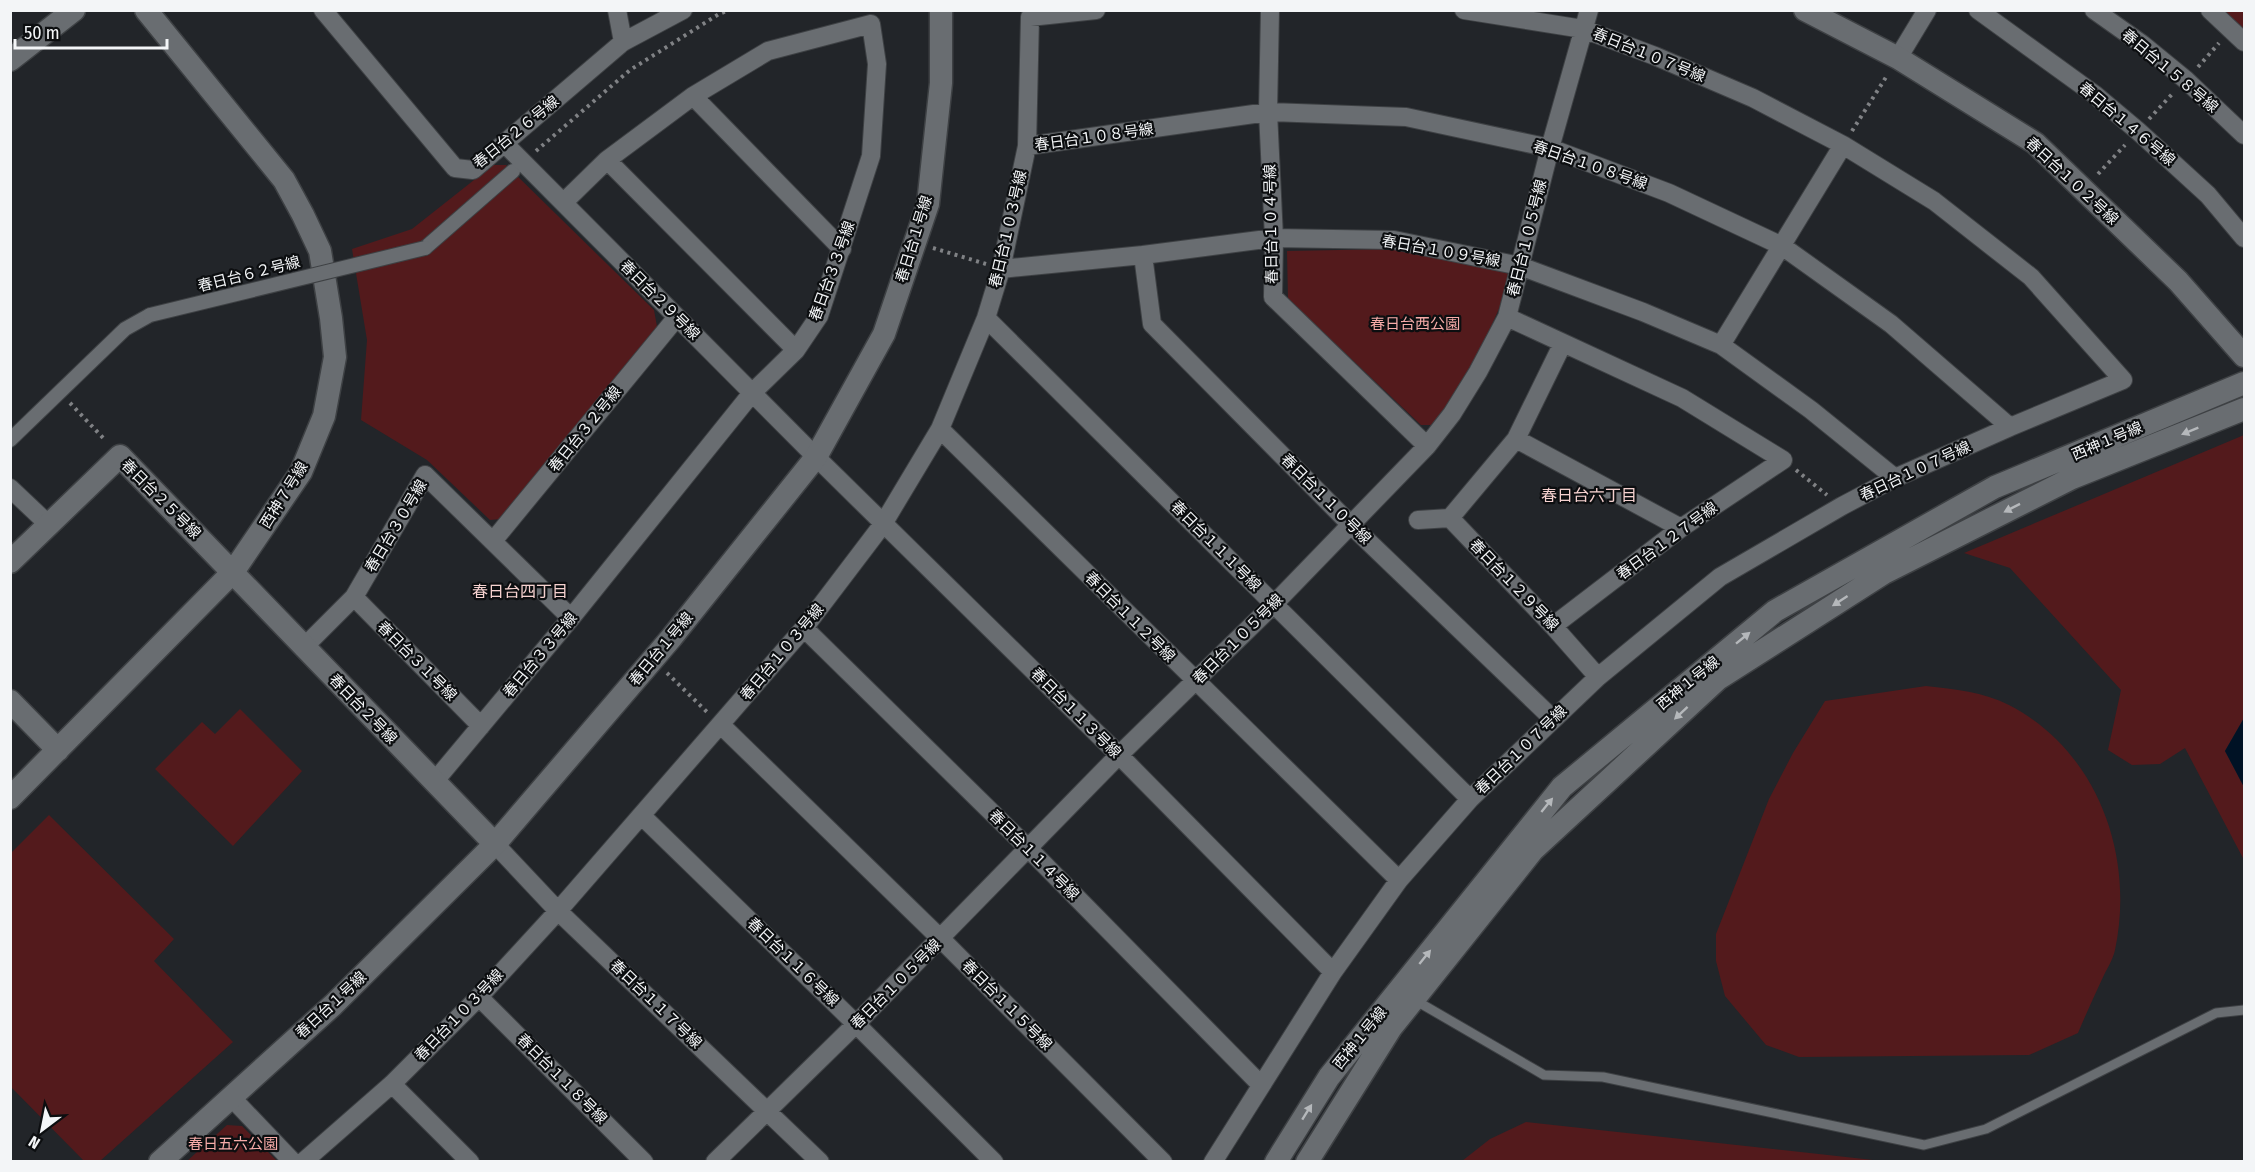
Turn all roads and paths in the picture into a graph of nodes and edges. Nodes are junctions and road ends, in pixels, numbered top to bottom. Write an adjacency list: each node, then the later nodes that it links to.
1 (74, 10): 23 (street)
2 (146, 10): 75 (street, 西神７号線)
3 (323, 10): 29 (street, 春日台２６号線)
4 (617, 10): 20 (street)
5 (683, 10): 20 (street, 春日台２６号線)
6 (729, 10): 34 (path)
7 (941, 10): 39 (street, 春日台１号線)
8 (1096, 10): 31 (street, 春日台１０３号線)
9 (1270, 10): 26 (street, 春日台１０４号線)
10 (1464, 10): 18 (street, 春日台１０７号線)
11 (1589, 10): 18 (street, 春日台１０５号線)
12 (1805, 10): 22 (street, 春日台１０２号線)
13 (1927, 10): 22 (street)
14 (1978, 10): 17 (street, 春日台１４６号線)
15 (2094, 10): 24 (street, 春日台１５８号線)
16 (2210, 10): 19 (street)
17 (2002, 17): 27 (street, 春日台１４６号線)
18 (1584, 29): 30 (street, 春日台１０７号線); 32 (street, 春日台１０５号線)
19 (2231, 29): 21 (street); 24 (path)
20 (623, 42): 29 (street, 春日台２６号線)
21 (2244, 42)
22 (1898, 58): 30 (path); 35 (street, 春日台１０２号線)
23 (10, 60)
24 (2186, 80): 27 (path); 28 (street, 春日台１５８号線)
25 (693, 96): 33 (street, 春日台３３号線); 41 (street); 41 (street, 春日台３３号線)
26 (1268, 112): 31 (street, 春日台１０８号線); 32 (street, 春日台１０８号線); 37 (street, 春日台１０４号線)
27 (2138, 131): 35 (path); 38 (street, 春日台１４６号線)
28 (2244, 135)
29 (504, 143): 34 (street, 春日台２９号線)
30 (1844, 144): 40 (street); 56 (street, 春日台１０７号線)
31 (1027, 146): 44 (street, 春日台１０３号線)
32 (1551, 148): 40 (street, 春日台１０８号線); 43 (street, 春日台１０５号線)
33 (607, 160): 36 (street, 春日台３３号線); 50 (street)
34 (518, 166): 36 (street, 春日台２９号線); 53 (street, 春日台６２号線, bridge)
35 (2083, 190): 51 (street, 春日台１０２号線)
36 (564, 202): 45 (street, 春日台２９号線)
37 (1274, 238): 42 (street, 春日台１０９号線); 43 (street, 春日台１０９号線); 60 (street, 春日台１０４号線)
38 (2244, 238)
39 (914, 243): 44 (path); 62 (street, 春日台１号線)
40 (1782, 246): 49 (street); 56 (street, 春日台１０８号線)
41 (843, 249): 50 (street, 春日台３３号線)
42 (1143, 255): 44 (street, 春日台１０９号線); 71 (street, 春日台１１０号線)
43 (1521, 266): 46 (street, 春日台１０５号線); 49 (street, 春日台１０９号線)
44 (1001, 269): 47 (street, 春日台１０３号線)
45 (677, 317): 54 (street, 春日台２９号線); 73 (street, 春日台３２号線)
46 (1507, 317): 48 (street); 60 (street, 春日台１０５号線)
47 (986, 318): 57 (street, 春日台１０３号線); 77 (street, 春日台１１１号線)
48 (1563, 343): 58 (street); 63 (street)
49 (1721, 345): 64 (street, 春日台１０９号線)
50 (796, 350): 54 (street, 春日台３３号線)
51 (2244, 356)
52 (2244, 383): 119 (street, 西神１号線, one-way to 52)
53 (59, 392): 59 (street, 春日台６２号線); 61 (path)
54 (753, 393): 62 (street, 春日台２９号線); 78 (street, 春日台３３号線)
55 (2244, 409): 102 (street, 西神１号線, one-way to 102)
56 (2010, 427): 64 (street, 春日台１０７号線)
57 (940, 429): 70 (street, 春日台１０３号線); 84 (street, 春日台１１２号線)
58 (1516, 439): 67 (street); 72 (street)
59 (10, 440)
60 (1427, 446): 71 (street, 春日台１０５号線)
61 (120, 456): 69 (street, 春日台２５号線); 75 (street, 春日台２５号線)
62 (816, 457): 70 (street, 春日台１１３号線); 82 (street, 春日台１号線)
63 (1783, 460): 66 (path); 72 (street, 春日台１２７号線)
64 (1895, 478): 66 (street, 春日台１０７号線)
65 (10, 488): 69 (street)
66 (1842, 506): 83 (street, 春日台１０７号線)
67 (1450, 518): 68 (street); 79 (street, 春日台１２９号線)
68 (1418, 520)
69 (48, 524): 74 (street, 春日台２５号線)
70 (883, 524): 80 (street, 春日台１０３号線); 90 (street, 春日台１１３号線)
71 (1351, 525): 77 (street, 春日台１０５号線); 86 (street, 春日台１１０号線)
72 (1681, 528): 79 (street, 春日台１２７号線)
73 (493, 541): 76 (street, 春日台３０号線); 78 (street, 春日台３０号線)
74 (10, 562)
75 (233, 572): 81 (street, 春日台２号線); 89 (street, 西神７号線)
76 (354, 597): 81 (street, 春日台３０号線); 88 (street, 春日台３１号線)
77 (1274, 604): 84 (street, 春日台１０５号線); 93 (street, 春日台１１１号線)
78 (571, 618): 88 (street, 春日台３３号線)
79 (1553, 626): 83 (street, 春日台１２９号線)
80 (804, 628): 87 (street, 春日台１０３号線); 96 (street, 春日台１１４号線)
81 (303, 648): 91 (street, 春日台２号線)
82 (653, 659): 87 (path); 95 (street, 春日台１号線)
83 (1598, 677): 86 (street, 春日台１０７号線)
84 (1196, 682): 90 (street, 春日台１０５号線); 97 (street, 春日台１１２号線)
85 (10, 701): 89 (street)
86 (1553, 719): 93 (street, 春日台１０７号線)
87 (721, 725): 94 (street, 春日台１０３号線); 99 (street, 春日台１１５号線)
88 (481, 726): 91 (street, 春日台３３号線)
89 (58, 750): 92 (street, 西神７号線)
90 (1119, 755): 96 (street, 春日台１０５号線); 100 (street, 春日台１１３号線)
91 (434, 782): 95 (street, 春日台２号線)
92 (10, 798)
93 (1470, 799): 97 (street, 春日台１０７号線)
94 (642, 816): 98 (street, 春日台１０３号線); 104 (street, 春日台１１６号線)
95 (495, 844): 98 (street, 春日台１１７号線); 107 (street, 春日台１号線)
96 (1028, 848): 99 (street, 春日台１０５号線); 106 (street, 春日台１１４号線)
97 (1398, 880): 100 (street, 春日台１０７号線)
98 (558, 911): 101 (street, 春日台１０３号線); 108 (street, 春日台１１７号線)
99 (941, 939): 104 (street, 春日台１０５号線); 117 (street, 春日台１１５号線)
100 (1333, 972): 106 (street, 春日台１０７号線)
101 (479, 997): 105 (street, 春日台１０３号線); 113 (street, 春日台１１８号線)
102 (1413, 999): 103 (lane); 120 (street, 西神１号線)
103 (2244, 1010)
104 (856, 1024): 108 (street, 春日台１０５号線); 116 (street, 春日台１１６号線)
105 (392, 1084): 111 (street, 春日台１０３号線); 112 (street)
106 (1261, 1085): 118 (street, 春日台１０７号線)
107 (231, 1097): 109 (street, 春日台１号線); 110 (street)
108 (768, 1112): 114 (street, 春日台１０５号線); 115 (street, 春日台１１７号線)
109 (160, 1161)
110 (293, 1161)
111 (303, 1161)
112 (470, 1161)
113 (644, 1161)
114 (715, 1161)
115 (820, 1161)
116 (994, 1161)
117 (1163, 1161)
118 (1213, 1161)
119 (1276, 1161)
120 (1307, 1161)

